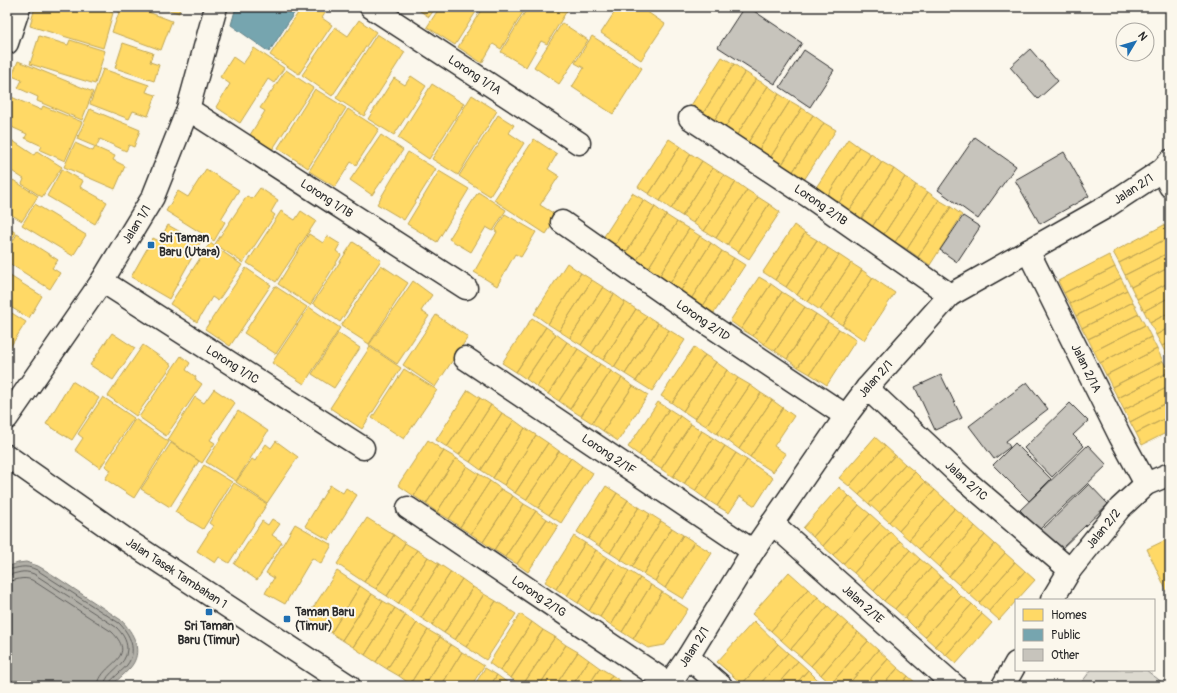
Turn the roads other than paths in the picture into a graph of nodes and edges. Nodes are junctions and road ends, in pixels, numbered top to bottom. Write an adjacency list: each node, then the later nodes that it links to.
1 (19, 7): 4 (street)
2 (216, 7): 5 (street, Jalan 1/1)
3 (371, 7): 7 (street, Lorong 1/1A)
4 (7, 43)
5 (188, 109): 11 (street, Jalan 1/1); 12 (street, Lorong 1/1B)
6 (690, 118): 13 (street, Lorong 2/1B)
7 (579, 143)
8 (1167, 172): 10 (street, Jalan 2/1)
9 (562, 222): 16 (street, Lorong 2/1D)
10 (1028, 251): 13 (street, Jalan 2/1); 21 (street, Jalan 2/1A)
11 (102, 281): 17 (street, Jalan 1/1); 18 (street, Lorong 1/1C)
12 (466, 288)
13 (950, 294): 15 (street, Jalan 2/1)
14 (464, 358): 24 (street, Lorong 2/1F)
15 (867, 388): 16 (street, Jalan 2/1); 25 (street, Jalan 2/1C)
16 (846, 416): 23 (street, Jalan 2/1)
17 (7, 418)
18 (363, 448)
19 (7, 456): 30 (street, Jalan Tasek Tambahan 1)
20 (1170, 474): 21 (street, Jalan 2/2)
21 (1146, 484): 25 (street, Jalan 2/2)
22 (408, 508): 29 (street, Lorong 2/1G)
23 (772, 523): 24 (street, Jalan 2/1); 32 (street, Jalan 2/1E)
24 (753, 551): 27 (street, Jalan 2/1)
25 (1070, 570): 26 (street, Jalan 2/2)
26 (1053, 599)
27 (688, 657): 29 (street, Jalan 2/1); 31 (street)
28 (1015, 665): 33 (street)
29 (668, 685)
30 (349, 686)
31 (721, 686)
32 (955, 686)
33 (1003, 686)

